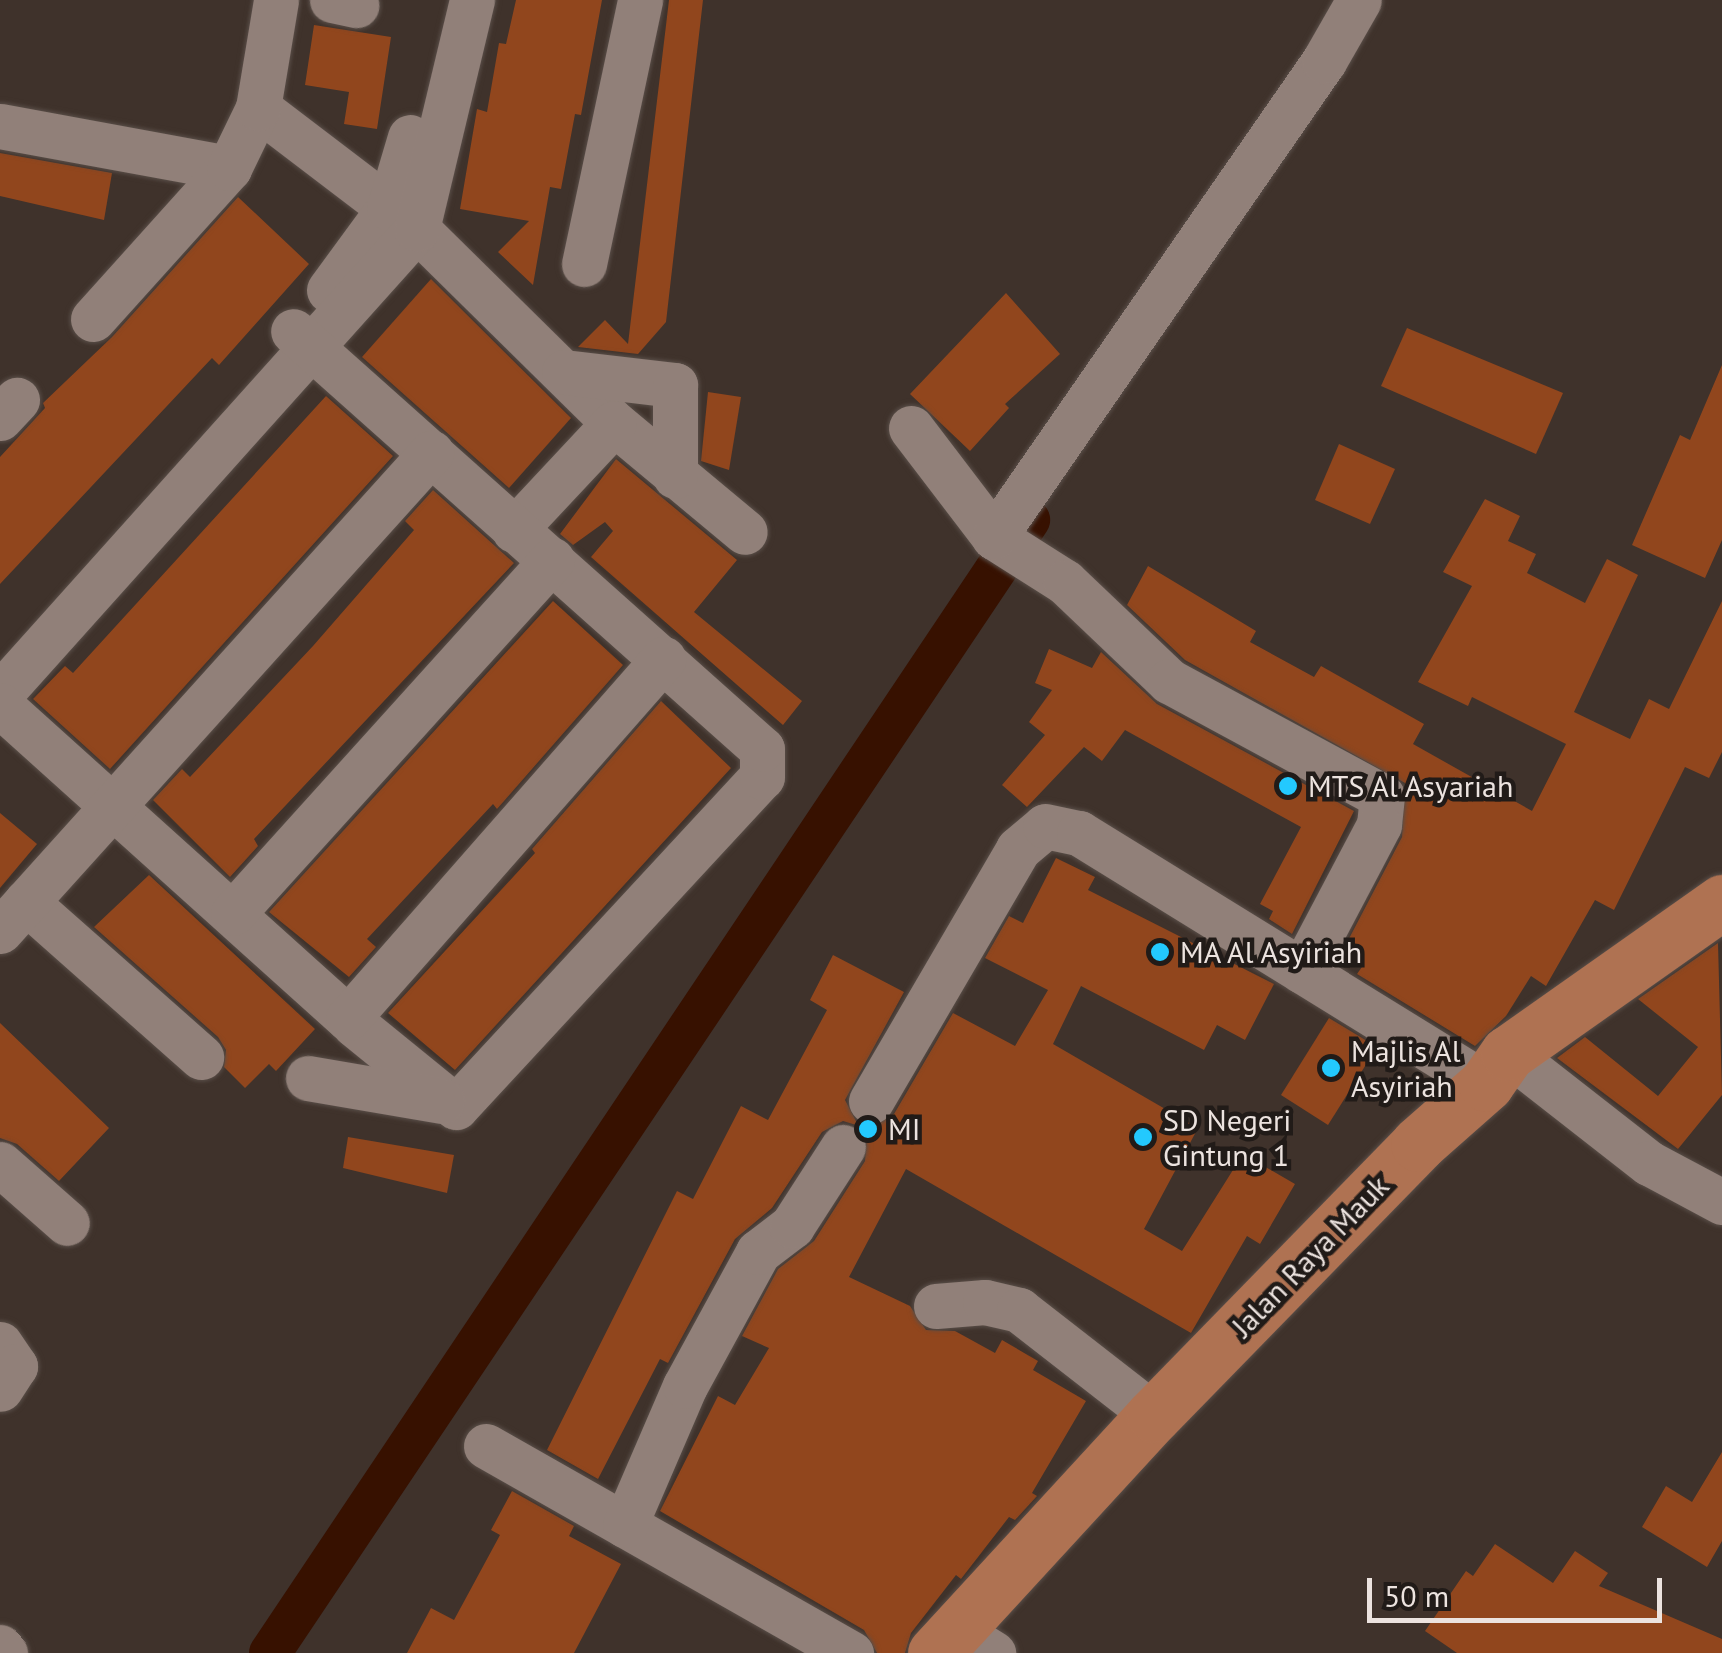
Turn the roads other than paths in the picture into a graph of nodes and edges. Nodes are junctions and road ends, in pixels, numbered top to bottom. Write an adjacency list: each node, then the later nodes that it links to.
1 (276, 0): 6 (street)
2 (444, 0): 9 (street)
3 (472, 0): 9 (street)
4 (640, 0): 10 (street)
5 (1359, 0): 20 (street)
6 (258, 108): 8 (street); 9 (street)
7 (0, 126): 8 (street)
8 (229, 168): 11 (street)
9 (403, 218): 12 (street); 13 (street)
10 (584, 264)
11 (93, 320)
12 (304, 340): 16 (street); 22 (street); 24 (street)
13 (564, 372): 14 (street); 17 (street)
14 (614, 422): 17 (street); 18 (street)
15 (911, 428): 20 (street)
16 (431, 454): 18 (street); 26 (street)
17 (675, 476): 19 (street)
18 (514, 530): 21 (street)
19 (745, 532)
20 (1001, 541): 30 (street)
21 (552, 560): 23 (street); 28 (street)
22 (0, 649)
23 (663, 659): 31 (street); 34 (street)
24 (0, 694)
25 (0, 705): 26 (street)
26 (111, 807): 28 (street); 29 (street)
27 (1722, 902): 33 (main road, Jalan Raya Mauk)
28 (233, 912): 31 (street)
29 (13, 916): 32 (street)
30 (1302, 971): 33 (street); 35 (street)
31 (351, 1022): 34 (street); 34 (street)
32 (201, 1058)
33 (1497, 1069): 38 (street); 43 (main road, Jalan Raya Mauk)
34 (444, 1101)
35 (870, 1101)
36 (843, 1147): 45 (street)
37 (0, 1164): 39 (street)
38 (1722, 1202)
39 (67, 1224)
40 (936, 1306): 43 (street)
41 (0, 1344): 42 (street)
42 (0, 1389)
43 (1154, 1416): 46 (main road, Jalan Raya Mauk)
44 (486, 1446): 45 (street)
45 (625, 1525): 49 (street)
46 (961, 1646)
47 (0, 1647): 48 (street)
48 (6, 1653)
49 (851, 1653)

